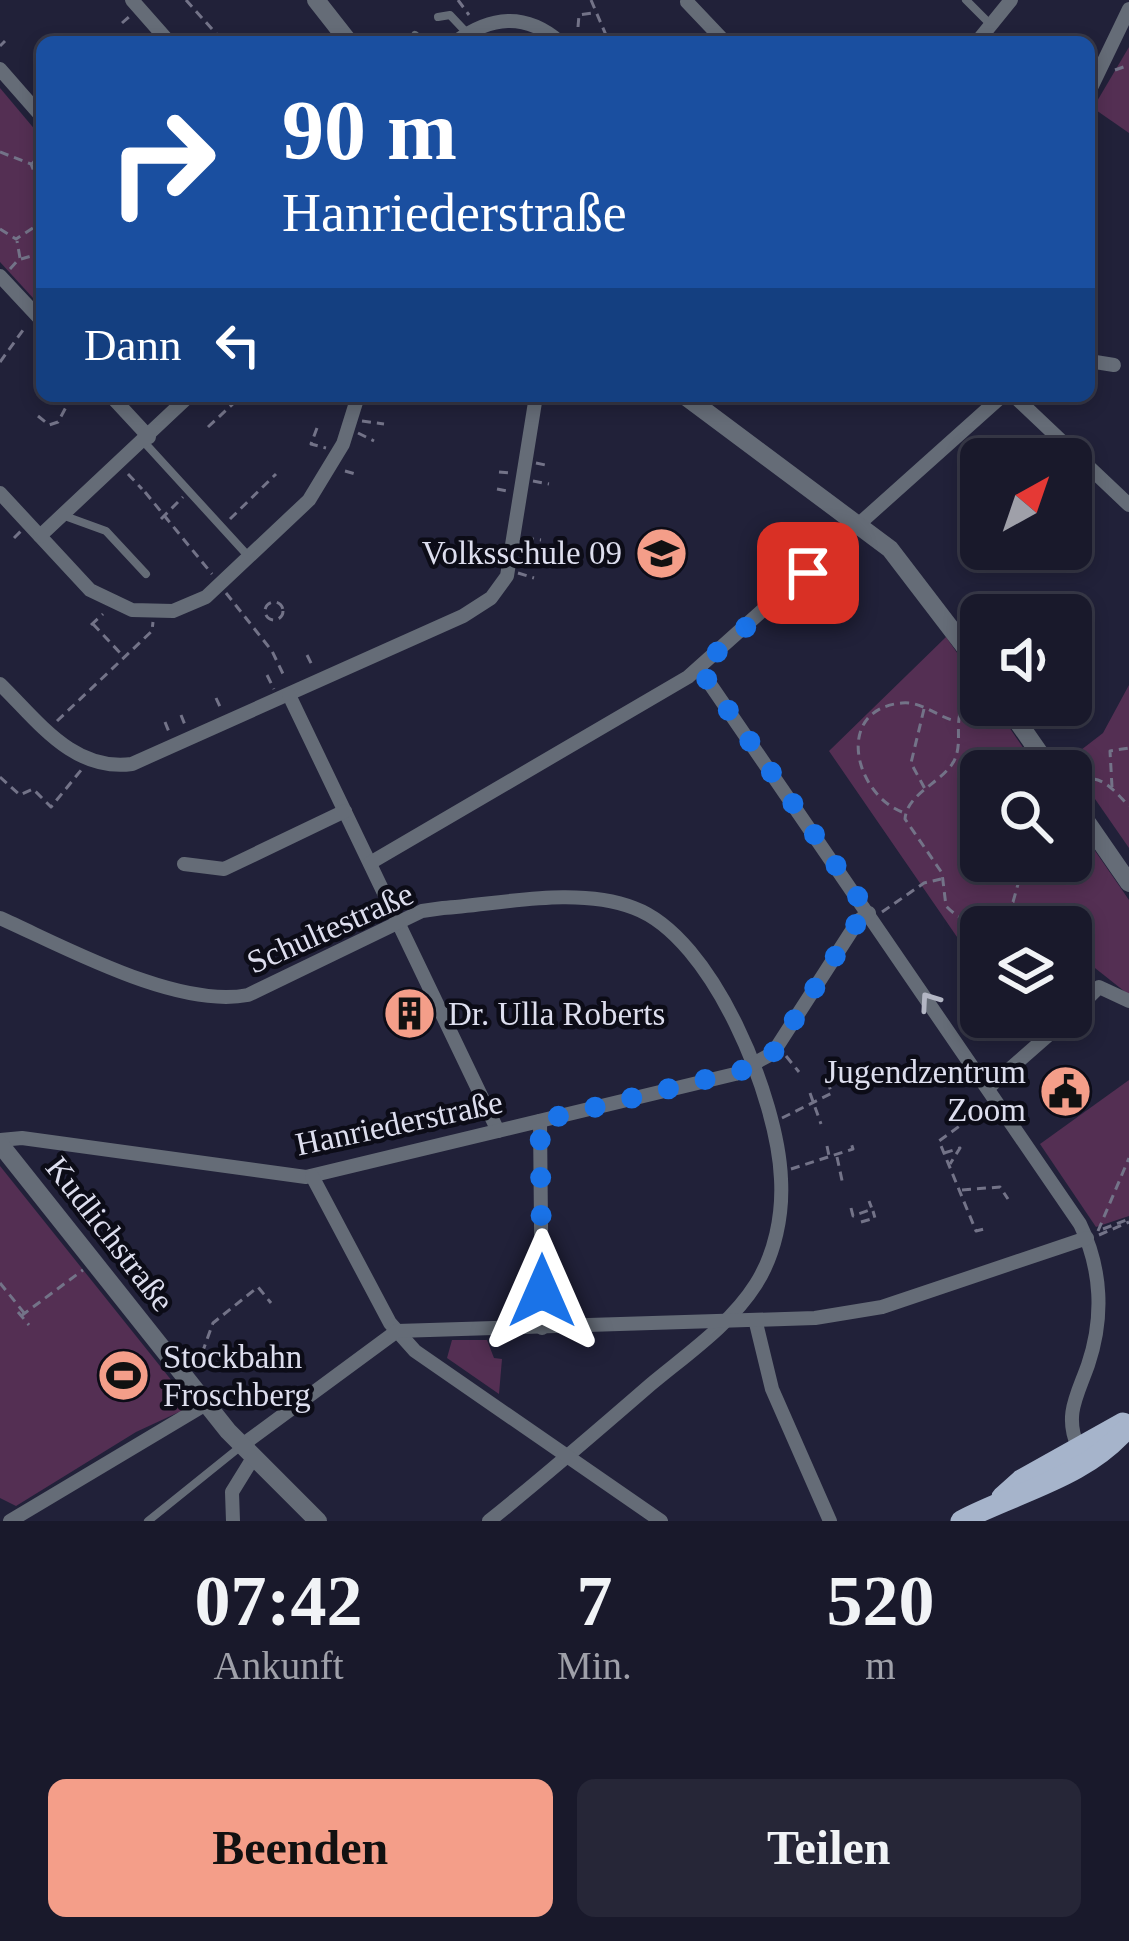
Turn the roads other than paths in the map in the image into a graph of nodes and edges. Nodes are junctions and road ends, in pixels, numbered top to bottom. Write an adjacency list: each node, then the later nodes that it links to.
1 (316, 0): 11 (street)
2 (966, 0): 8 (lane)
3 (1010, 0): 8 (street)
4 (687, 2): 13 (street)
5 (132, 7): 10 (street)
6 (1129, 9): 16 (street)
7 (438, 17): 9 (lane)
8 (992, 26): 14 (street)
9 (467, 34): 12 (street)
10 (163, 36)
11 (344, 36)
12 (549, 36)
13 (719, 36)
14 (983, 36)
15 (2, 70): 17 (street)
16 (1095, 80)
17 (36, 111)
18 (3, 274): 19 (street)
19 (36, 320)
20 (1095, 363): 21 (street)
21 (1114, 365)
22 (116, 402): 29 (street)
23 (183, 402): 29 (street)
24 (356, 402): 35 (street)
25 (530, 402): 40 (street)
26 (693, 402): 33 (street)
27 (995, 402): 33 (street)
28 (1020, 402): 31 (street)
29 (146, 439): 32 (street); 35 (lane)
30 (0, 494): 34 (street)
31 (1129, 506)
32 (62, 515): 34 (street); 36 (lane)
33 (862, 524): 37 (street); 38 (street)
34 (40, 536): 35 (street)
35 (250, 558)
36 (146, 574)
37 (960, 639)
38 (699, 668): 43 (street); 46 (street)
39 (0, 684): 40 (street)
40 (289, 691): 41 (street)
41 (345, 811): 43 (street); 44 (street)
42 (1092, 819): 45 (street)
43 (370, 863): 48 (street)
44 (184, 864)
45 (1129, 883)
46 (874, 914): 52 (street); 53 (street, one-way to 46)
47 (0, 918): 48 (street, Schultestraße)
48 (399, 924): 52 (street, Schultestraße); 55 (street)
49 (1092, 994): 50 (street)
50 (1129, 1001)
51 (1048, 1038): 53 (street)
52 (751, 1068): 54 (street, Hanriederstraße); 60 (street, Schultestraße)
53 (989, 1096): 58 (street)
54 (540, 1121): 55 (street, Hanriederstraße); 61 (street)
55 (498, 1131): 57 (street, Hanriederstraße)
56 (0, 1142): 57 (street, Hanriederstraße); 63 (street, Kudlichstraße)
57 (312, 1176): 62 (street)
58 (1093, 1238): 59 (street); 65 (street)
59 (756, 1323): 60 (street); 75 (street)
60 (722, 1324): 61 (street); 67 (street, Schultestraße)
61 (542, 1328): 62 (street)
62 (397, 1331): 66 (street); 67 (street)
63 (206, 1404): 66 (street, Kudlichstraße); 69 (street)
64 (1129, 1423): 65 (main road); 68 (main road)
65 (1078, 1447): 68 (main road)
66 (247, 1452): 70 (lane); 71 (street); 72 (street, Kudlichstraße)
67 (568, 1456): 73 (street, Schultestraße); 74 (street)
68 (995, 1503): 76 (main road)
69 (8, 1517)
70 (148, 1521)
71 (233, 1521)
72 (318, 1521)
73 (489, 1521)
74 (661, 1521)
75 (830, 1521)
76 (961, 1521)

